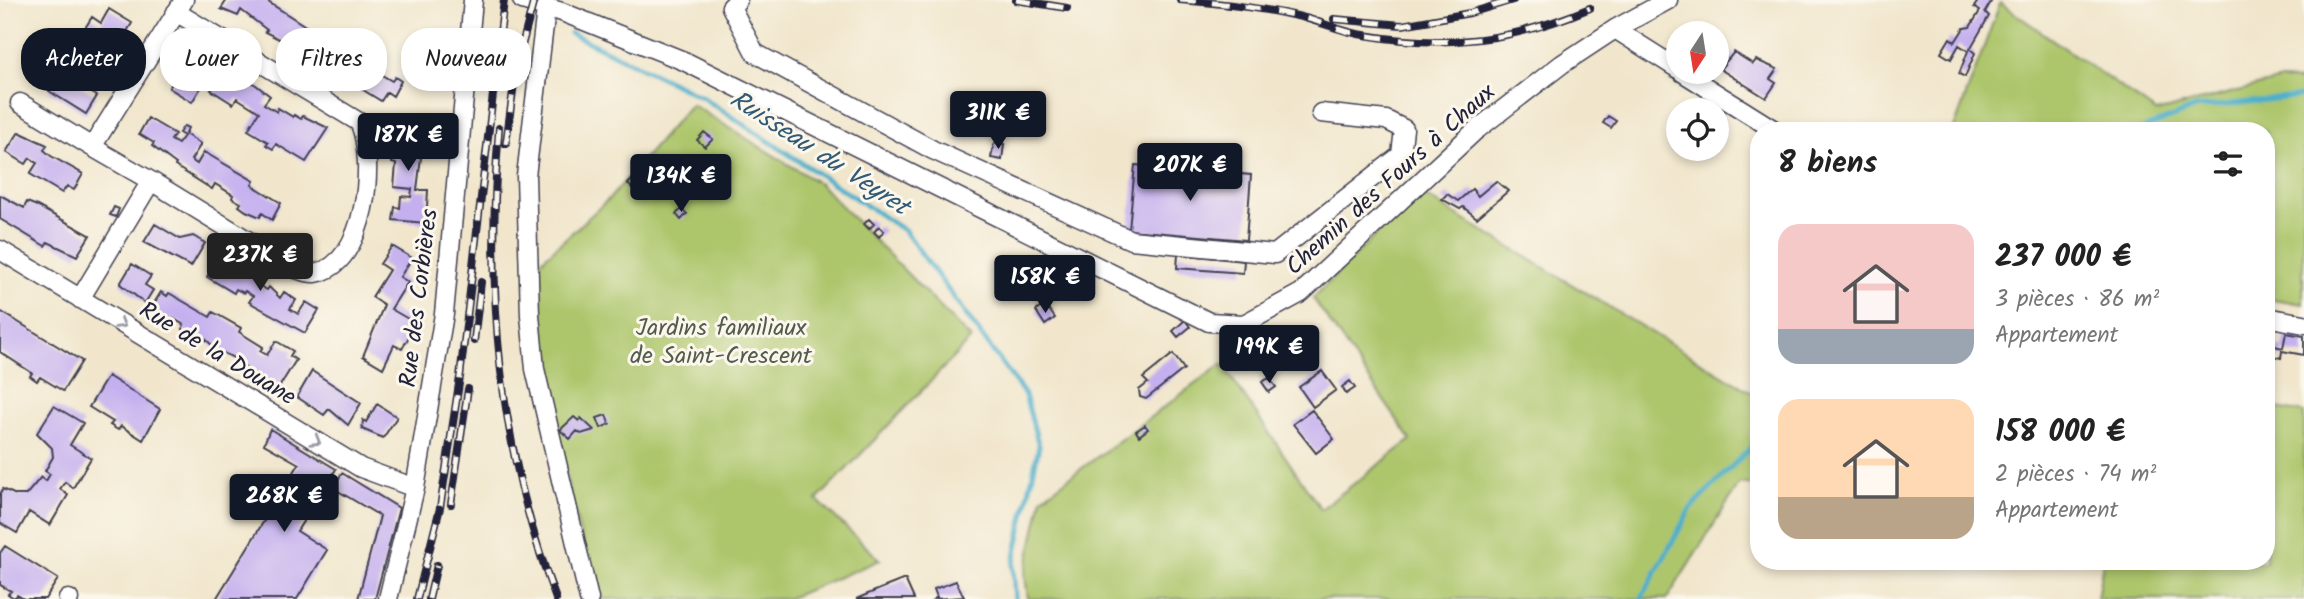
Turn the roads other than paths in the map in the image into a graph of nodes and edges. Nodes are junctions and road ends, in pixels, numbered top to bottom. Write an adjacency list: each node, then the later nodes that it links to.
1 (473, 0): 19 (street, Rue des Corbières)
2 (522, 0): 6 (street, Chemin des Fours à Chaux)
3 (738, 0): 11 (street)
4 (1668, 0): 7 (street, Chemin des Fours à Chaux)
5 (180, 6): 13 (street); 14 (street)
6 (546, 9): 7 (street, Chemin des Fours à Chaux); 21 (street)
7 (1615, 29): 8 (street)
8 (1666, 62)
9 (1701, 84): 12 (street)
10 (20, 103): 13 (street)
11 (1321, 113)
12 (1762, 122)
13 (92, 147): 14 (street)
14 (151, 181): 16 (street)
15 (0, 250): 16 (street, Rue de la Douane)
16 (80, 299): 19 (street, Rue de la Douane, one-way to 19)
17 (2275, 319): 18 (street)
18 (2304, 324)
19 (415, 488): 20 (street, Rue des Corbières)
20 (388, 599)
21 (589, 599)

